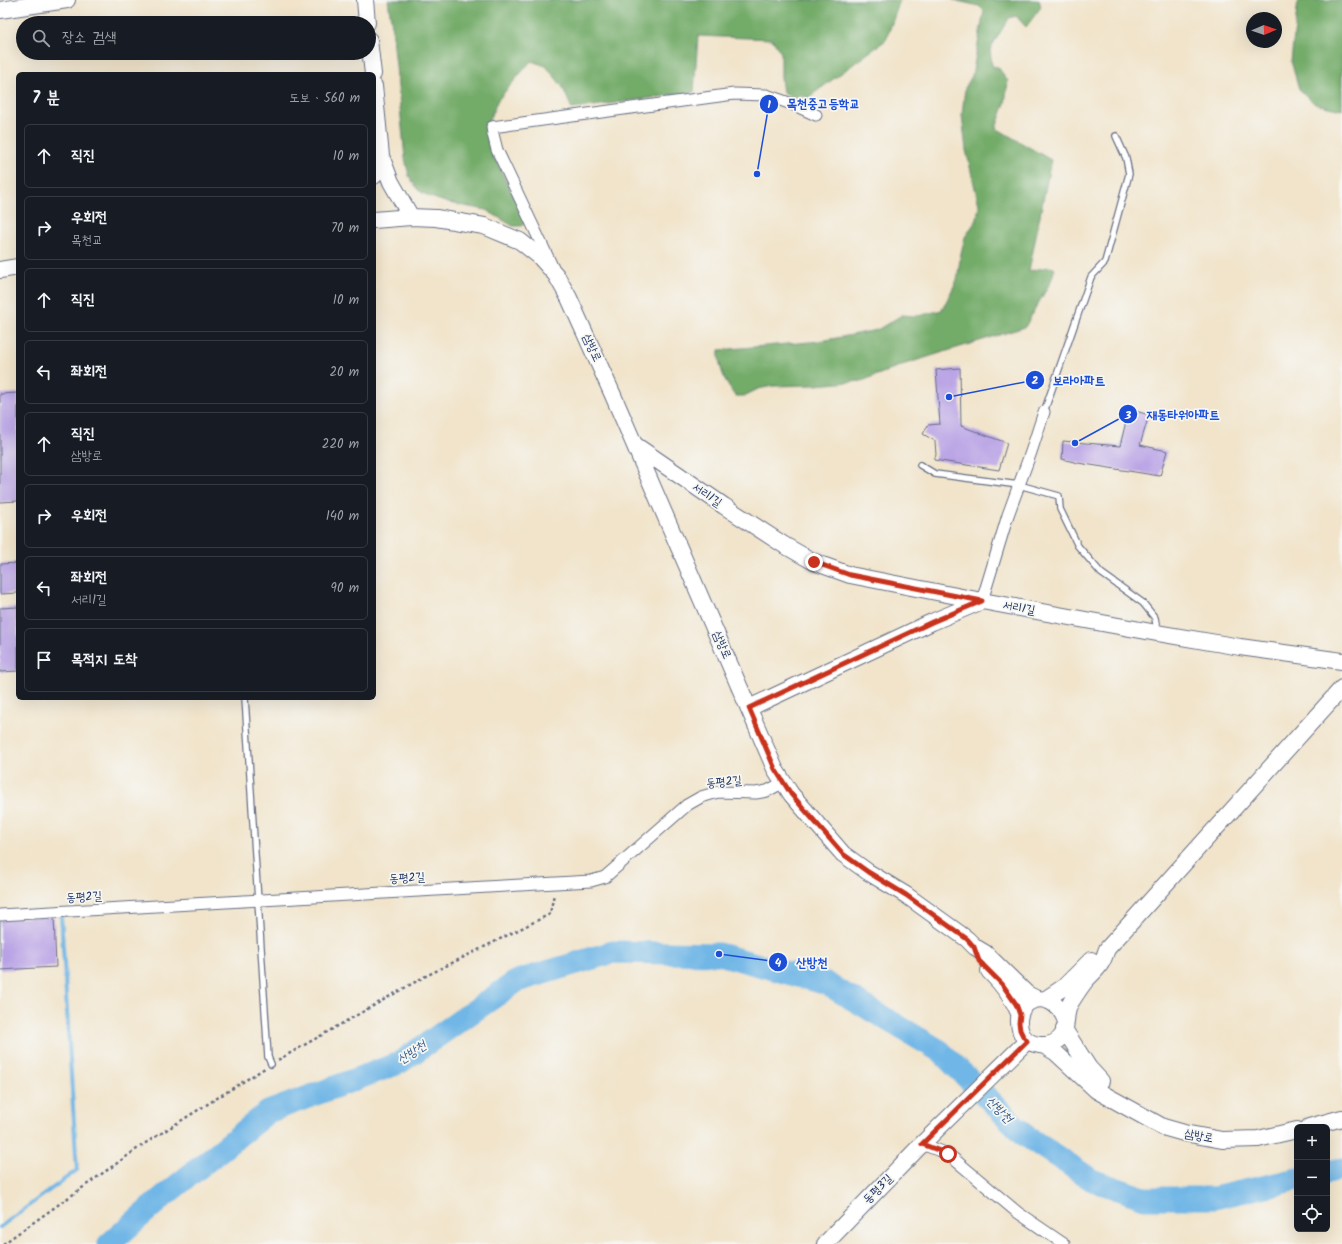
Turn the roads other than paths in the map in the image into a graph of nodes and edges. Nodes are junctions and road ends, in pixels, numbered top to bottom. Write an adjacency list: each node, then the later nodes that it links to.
1 (67, 0): 3 (street)
2 (365, 0): 4 (street)
3 (0, 10)
4 (366, 16)
5 (371, 60): 6 (street)
6 (373, 72)
7 (376, 106): 10 (street)
8 (816, 115): 16 (street, 삼방로)
9 (1116, 136): 17 (lane)
10 (381, 156): 11 (street); 12 (street)
11 (376, 170)
12 (411, 216): 13 (street, 삼방로); 16 (street, 삼방로)
13 (376, 220)
14 (16, 267): 15 (street)
15 (0, 270)
16 (556, 275): 18 (street, 삼방로)
17 (1044, 412): 20 (street)
18 (635, 445): 21 (street, 서리1길); 26 (street, 삼방로)
19 (920, 465): 20 (lane)
20 (1019, 485): 21 (street); 22 (lane)
21 (982, 601): 22 (street, 서리1길); 26 (street)
22 (1157, 633): 23 (street, 서리1길)
23 (1342, 661)
24 (1342, 688): 31 (street)
25 (245, 700): 28 (lane)
26 (749, 708): 27 (street, 삼방로)
27 (784, 782): 28 (street, 동평2길); 30 (street, 삼방로)
28 (258, 899): 29 (street, 동평2길); 37 (lane)
29 (0, 915)
30 (974, 947): 32 (street, 삼방로); 33 (street, 삼방로)
31 (1107, 949): 32 (street); 34 (street)
32 (1042, 999): 33 (street); 34 (street)
33 (1020, 1015): 35 (street)
34 (1065, 1024): 36 (street); 38 (street, 삼방로)
35 (1027, 1041): 36 (street); 42 (street, 동평3길)
36 (1043, 1045): 38 (street, 삼방로)
37 (271, 1064)
38 (1110, 1096): 41 (street, 삼방로)
39 (1342, 1118): 40 (street)
40 (1320, 1124)
41 (1294, 1131)
42 (927, 1139): 43 (street, 동평3길); 44 (street)
43 (825, 1244)
44 (1064, 1244)

